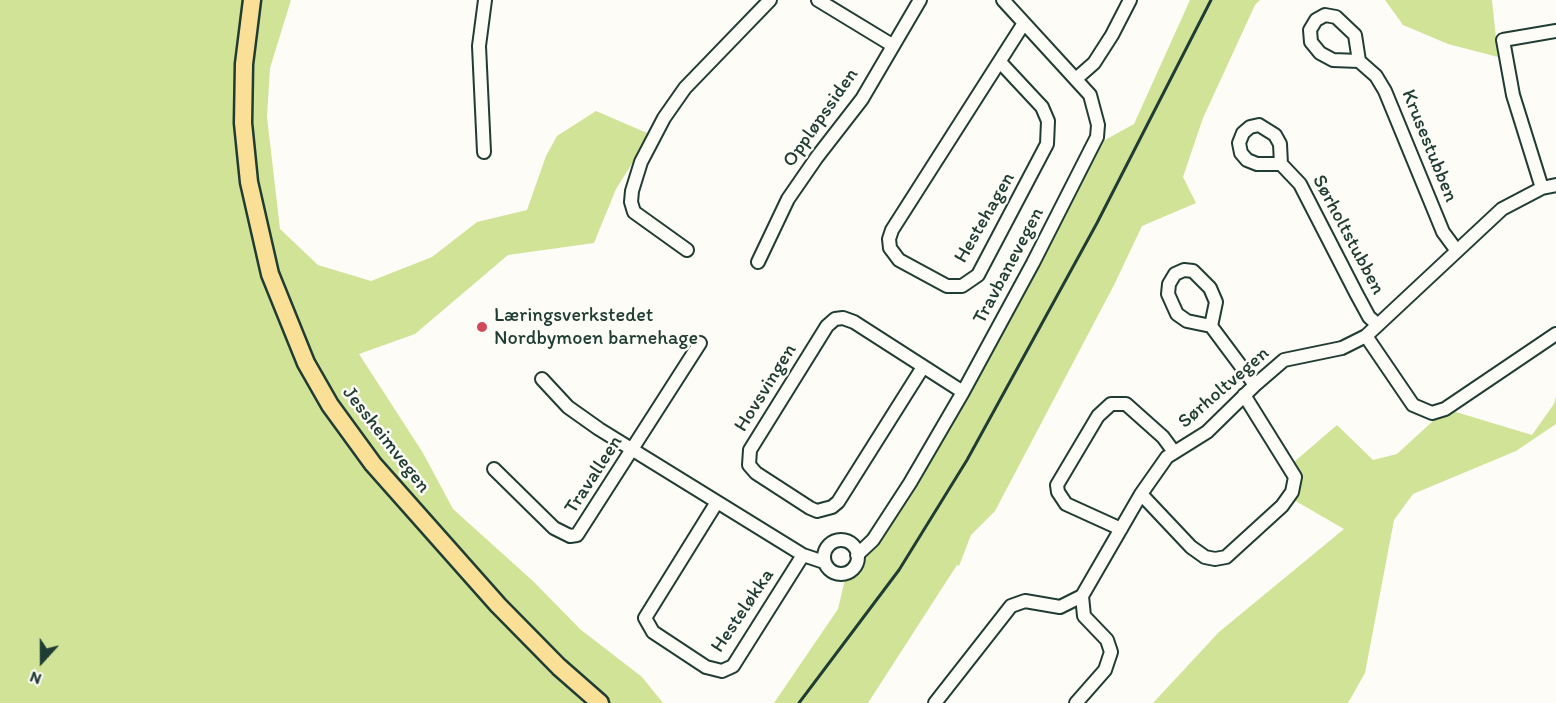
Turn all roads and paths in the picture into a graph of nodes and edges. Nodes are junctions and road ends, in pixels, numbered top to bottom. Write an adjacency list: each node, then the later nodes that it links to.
1 (252, 0): 41 (main road, Jessheimvegen)
2 (485, 0): 14 (street)
3 (770, 0): 18 (street)
4 (818, 0): 10 (street)
5 (920, 0): 10 (street, Oppløpssiden)
6 (1003, 0): 8 (street, Travbanevegen)
7 (1130, 0): 13 (street)
8 (1024, 23): 12 (street, Hestehagen); 13 (street, Travbanevegen)
9 (1556, 31): 17 (street)
10 (892, 45): 20 (street, Oppløpssiden)
11 (1359, 61): 11 (street); 19 (street, Krusestubben)
12 (1000, 62): 12 (street, Hestehagen)
13 (1077, 78): 29 (street, Travbanevegen)
14 (484, 152)
15 (1281, 164): 21 (street, Sørholtstubben)
16 (1556, 185): 17 (street, Sørholtvegen)
17 (1542, 188): 19 (street, Sørholtvegen)
18 (687, 250)
19 (1457, 251): 21 (street, Sørholtvegen)
20 (758, 262)
21 (1378, 325): 24 (street, Sørholtvegen)
22 (1211, 326): 22 (street); 28 (street)
23 (1556, 334): 24 (street)
24 (1366, 336): 28 (street, Sørholtvegen)
25 (700, 343): 31 (street, Travalleen)
26 (923, 367): 26 (street, Hovsvingen); 29 (street, Hovsvingen)
27 (542, 379): 31 (street)
28 (1255, 385): 30 (street, Sørholtvegen)
29 (963, 392): 38 (street, Travbanevegen)
30 (1244, 396): 32 (street, Sørholtvegen); 34 (street)
31 (633, 450): 33 (street, Travalleen); 35 (street)
32 (1174, 452): 34 (street, Sørholtvegen); 36 (street)
33 (494, 469)
34 (1141, 494): 36 (street, Sørholtvegen)
35 (717, 502): 37 (street); 37 (street, Hesteløkka)
36 (1121, 529): 40 (street, Sørholtvegen)
37 (803, 555): 39 (street)
38 (857, 555): 39 (street); 39 (street)
39 (824, 562)
40 (1082, 596): 42 (street); 43 (street)
41 (600, 703)
42 (935, 703)
43 (1076, 703)

